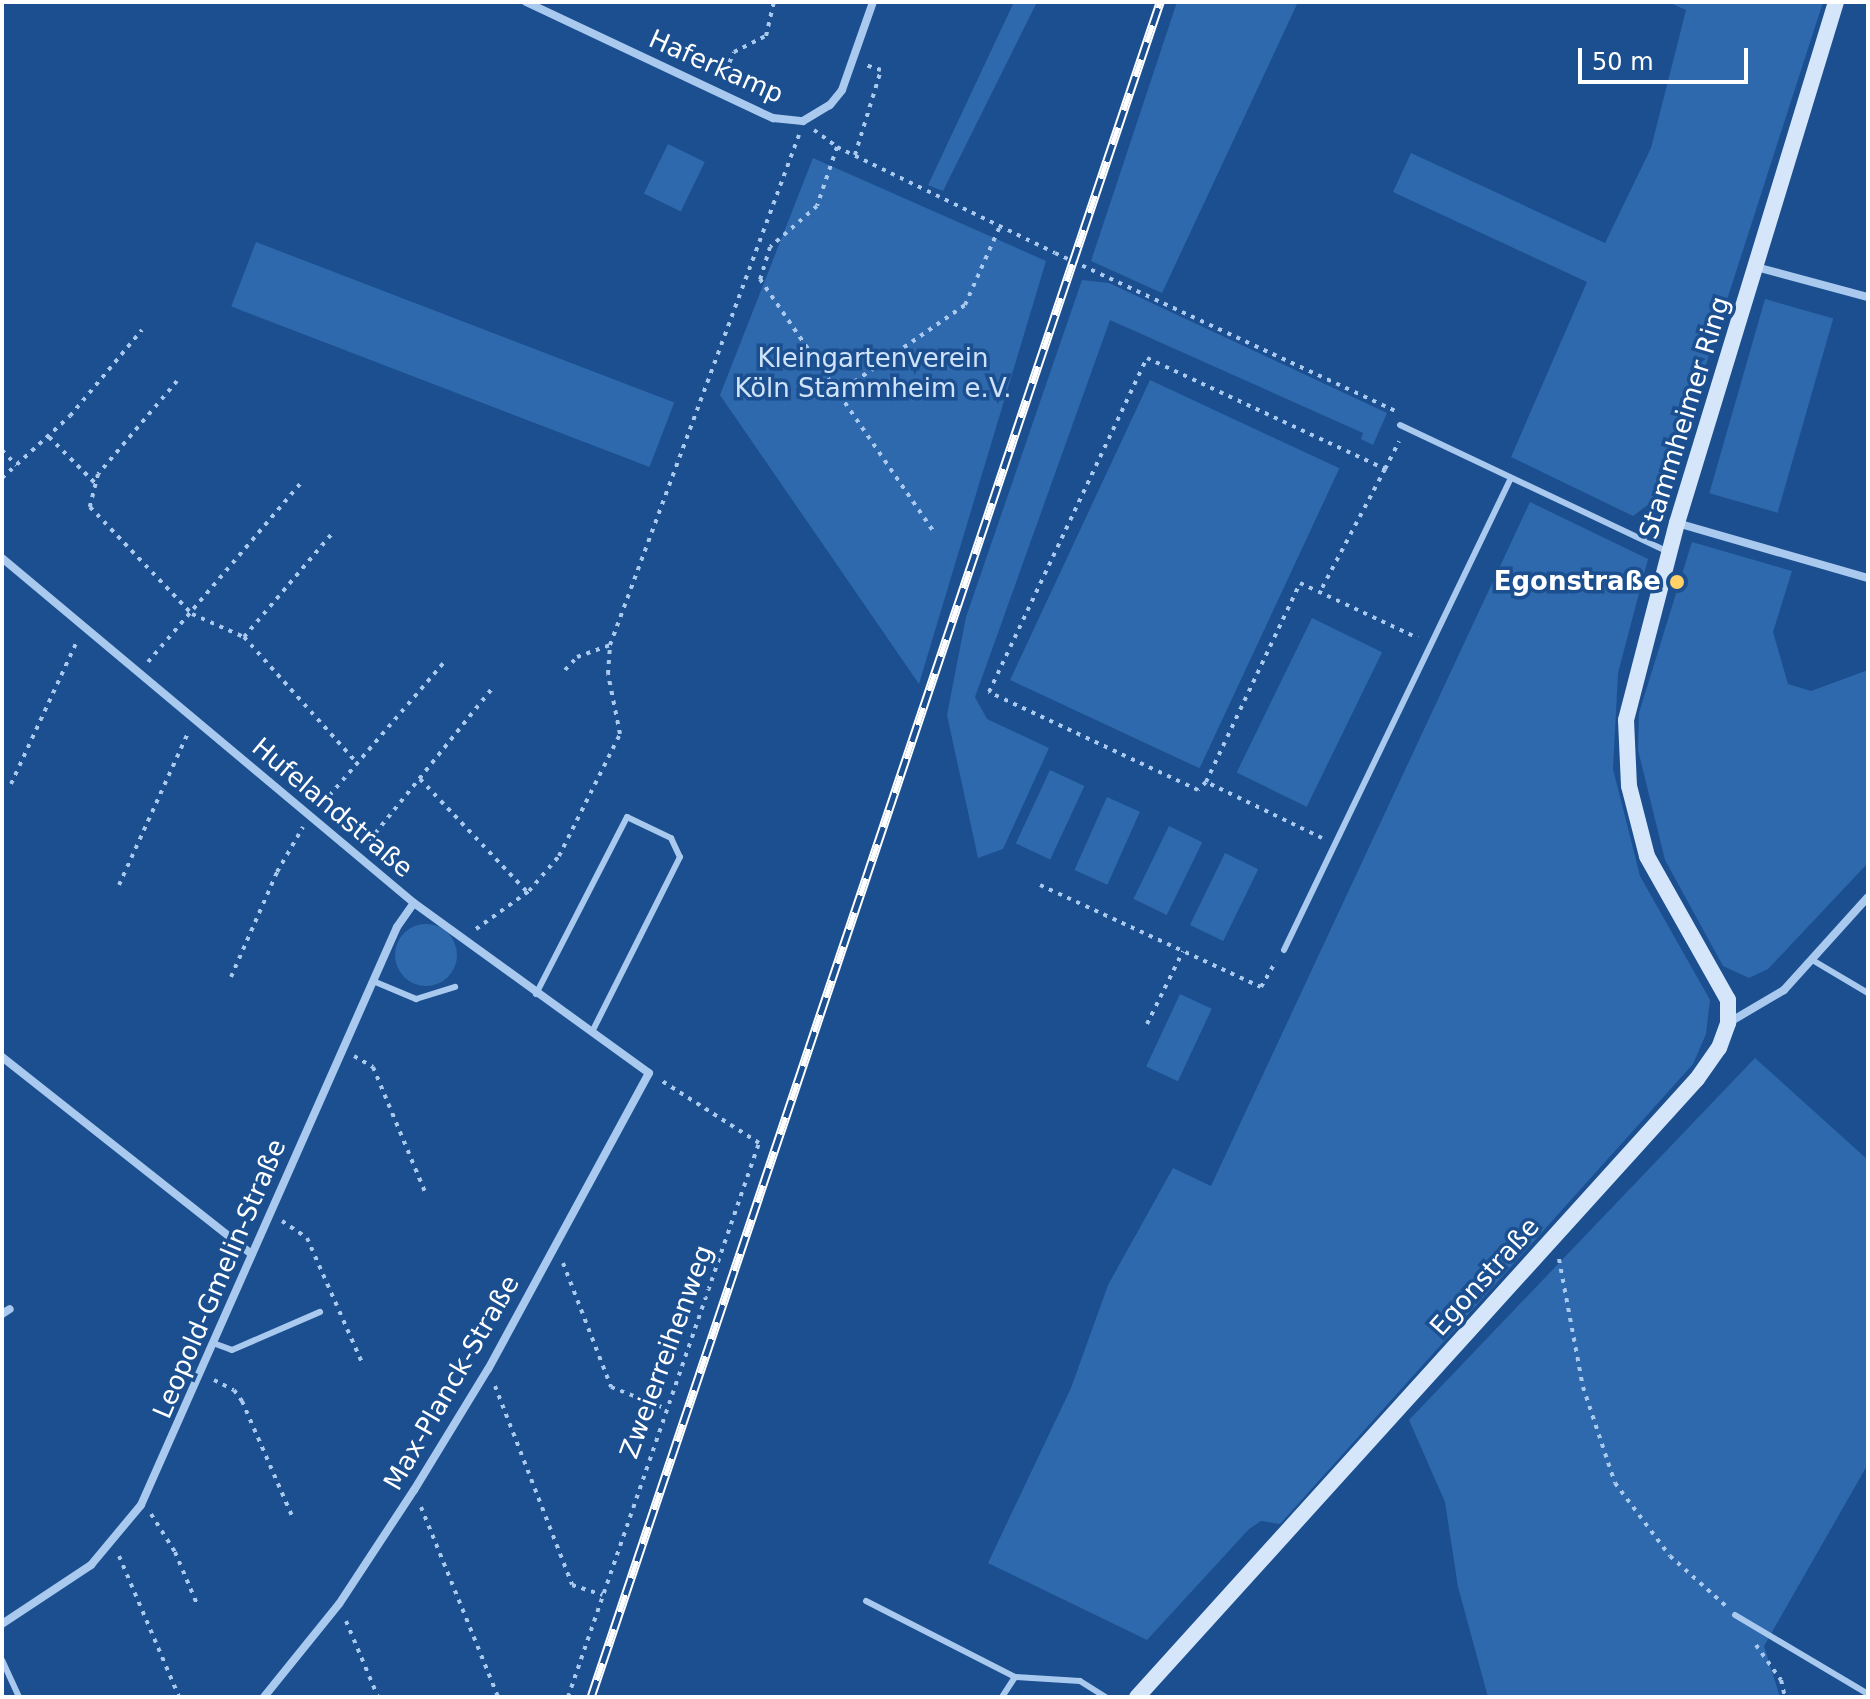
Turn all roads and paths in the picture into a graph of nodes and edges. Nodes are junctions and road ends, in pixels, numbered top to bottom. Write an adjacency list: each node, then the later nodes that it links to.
1 (526, 2): 6 (street, Haferkamp)
2 (774, 2): 6 (path)
3 (873, 2): 5 (street, Haferkamp)
4 (1836, 2): 11 (street, Stammheimer Ring)
5 (855, 61): 7 (street, Haferkamp); 9 (path)
6 (718, 91): 7 (street, Haferkamp)
7 (803, 121): 8 (path); 36 (path)
8 (837, 147): 9 (path); 15 (path)
9 (855, 155): 10 (path)
10 (1000, 226): 15 (path); 16 (path)
11 (1756, 267): 12 (street); 25 (street, Stammheimer Ring)
12 (1868, 297)
13 (142, 330): 17 (path)
14 (177, 381): 24 (path)
15 (838, 393): 27 (path)
16 (1403, 426): 20 (path); 22 (lane)
17 (48, 436): 19 (path); 24 (path)
18 (2, 450): 19 (path)
19 (16, 465): 21 (path)
20 (1385, 469): 31 (path); 44 (path)
21 (2, 478)
22 (1511, 478): 28 (lane); 35 (lane)
23 (302, 482): 32 (path)
24 (95, 483): 32 (path)
25 (1677, 523): 28 (street, Stammheimer Ring); 30 (street)
26 (335, 530): 34 (path)
27 (934, 532)
28 (1669, 552): 64 (street, Stammheimer Ring)
29 (2, 558): 33 (street, Hufelandstraße)
30 (1868, 578)
31 (1320, 592): 35 (path); 44 (path)
32 (192, 614): 34 (path); 38 (path)
33 (85, 628): 41 (street, Hufelandstraße); 45 (path)
34 (244, 637): 42 (path)
35 (1431, 644): 49 (lane)
36 (610, 645): 39 (path); 52 (path)
37 (445, 661): 42 (path)
38 (148, 662)
39 (565, 670)
40 (494, 686): 43 (path)
41 (194, 719): 47 (street, Hufelandstraße); 50 (path)
42 (357, 763): 46 (path)
43 (420, 779): 48 (path); 52 (path)
44 (1206, 782): 49 (path)
45 (11, 784)
46 (323, 803)
47 (310, 815): 54 (street, Hufelandstraße); 59 (path)
48 (369, 841)
49 (1335, 844): 56 (lane)
50 (119, 885)
51 (1040, 885): 57 (path)
52 (528, 893): 55 (path)
53 (1868, 897): 58 (street)
54 (414, 903): 55 (street, Hufelandstraße); 60 (street, Leopold-Gmelin-Straße)
55 (466, 939): 63 (street, Hufelandstraße)
56 (1284, 950): 57 (path)
57 (1184, 951): 65 (path)
58 (1814, 961): 62 (lane); 64 (street)
59 (231, 977)
60 (373, 981): 61 (lane); 67 (street, Leopold-Gmelin-Straße)
61 (455, 987)
62 (1868, 993)
63 (536, 994): 66 (street, Hufelandstraße); 66 (lane)
64 (1728, 1023): 73 (street, Egonstraße)
65 (1147, 1024)
66 (592, 1032): 69 (street, Hufelandstraße)
67 (343, 1049): 70 (path); 71 (street, Leopold-Gmelin-Straße)
68 (2, 1057): 74 (street)
69 (649, 1073): 72 (street, Max-Planck-Straße); 80 (path, Zweierreihenweg)
70 (425, 1192)
71 (269, 1213): 74 (street, Leopold-Gmelin-Straße); 77 (path)
72 (555, 1243): 78 (street, Max-Planck-Straße); 80 (path)
73 (1548, 1244): 89 (path); 102 (street, Egonstraße)
74 (251, 1254): 76 (street, Leopold-Gmelin-Straße)
75 (320, 1312): 76 (lane)
76 (213, 1343): 79 (street, Leopold-Gmelin-Straße)
77 (363, 1365)
78 (488, 1369): 81 (street, Max-Planck-Straße); 85 (path)
79 (200, 1373): 82 (street, Leopold-Gmelin-Straße); 83 (path)
80 (664, 1408): 85 (path, Zweierreihenweg)
81 (414, 1490): 88 (street, Max-Planck-Straße); 98 (path)
82 (142, 1502): 84 (street, Leopold-Gmelin-Straße); 87 (path)
83 (292, 1516)
84 (114, 1543): 90 (street, Leopold-Gmelin-Straße); 95 (path)
85 (602, 1595): 99 (path, Zweierreihenweg)
86 (866, 1601): 92 (lane)
87 (197, 1604)
88 (339, 1604): 96 (street, Max-Planck-Straße); 97 (path)
89 (1735, 1615): 93 (lane); 103 (path)
90 (2, 1624)
91 (2, 1660): 94 (lane)
92 (1015, 1677): 100 (lane); 101 (lane)
93 (1868, 1694)
94 (19, 1697)
95 (179, 1697)
96 (264, 1697)
97 (378, 1697)
98 (498, 1697)
99 (568, 1697)
100 (1002, 1697)
101 (1106, 1697)
102 (1137, 1697)
103 (1785, 1697)

